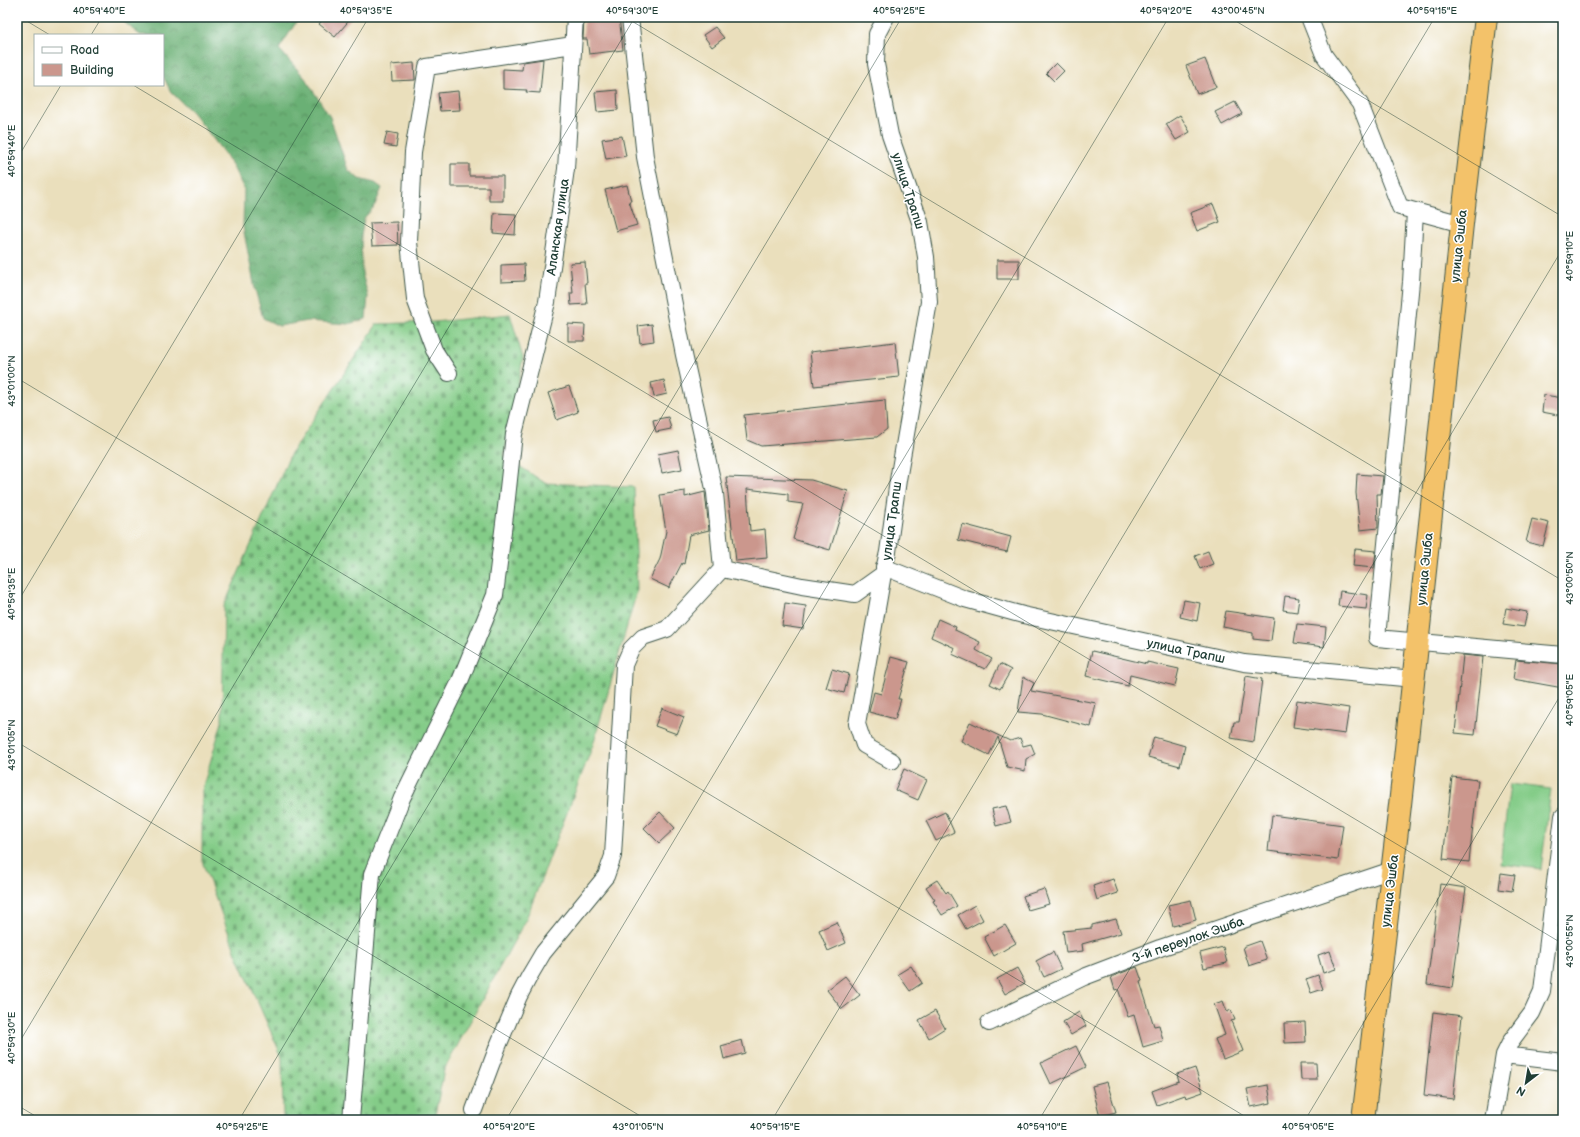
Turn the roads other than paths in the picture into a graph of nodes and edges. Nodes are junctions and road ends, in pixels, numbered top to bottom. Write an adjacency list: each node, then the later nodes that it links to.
1 (575, 17): 6 (street, Аланская улица)
2 (630, 17): 10 (street)
3 (886, 17): 11 (street, улица Трапш)
4 (1309, 17): 7 (street)
5 (1486, 17): 8 (highway, улица Эшба)
6 (573, 45): 9 (street); 22 (street, Аланская улица)
7 (1415, 212): 8 (street); 12 (street)
8 (1462, 224): 12 (highway, улица Эшба)
9 (449, 373)
10 (722, 569): 11 (street); 21 (street)
11 (883, 570): 14 (street, улица Трапш); 15 (street)
12 (1417, 642): 13 (street); 14 (highway, улица Эшба)
13 (1563, 655)
14 (1414, 679): 17 (highway, улица Эшба)
15 (892, 760)
16 (1563, 816): 19 (street)
17 (1392, 870): 18 (street, 3-й переулок Эшба); 23 (highway, улица Эшба)
18 (989, 1023)
19 (1504, 1055): 20 (street); 24 (street)
20 (1563, 1062)
21 (474, 1110)
22 (351, 1120)
23 (1363, 1120)
24 (1493, 1120)

